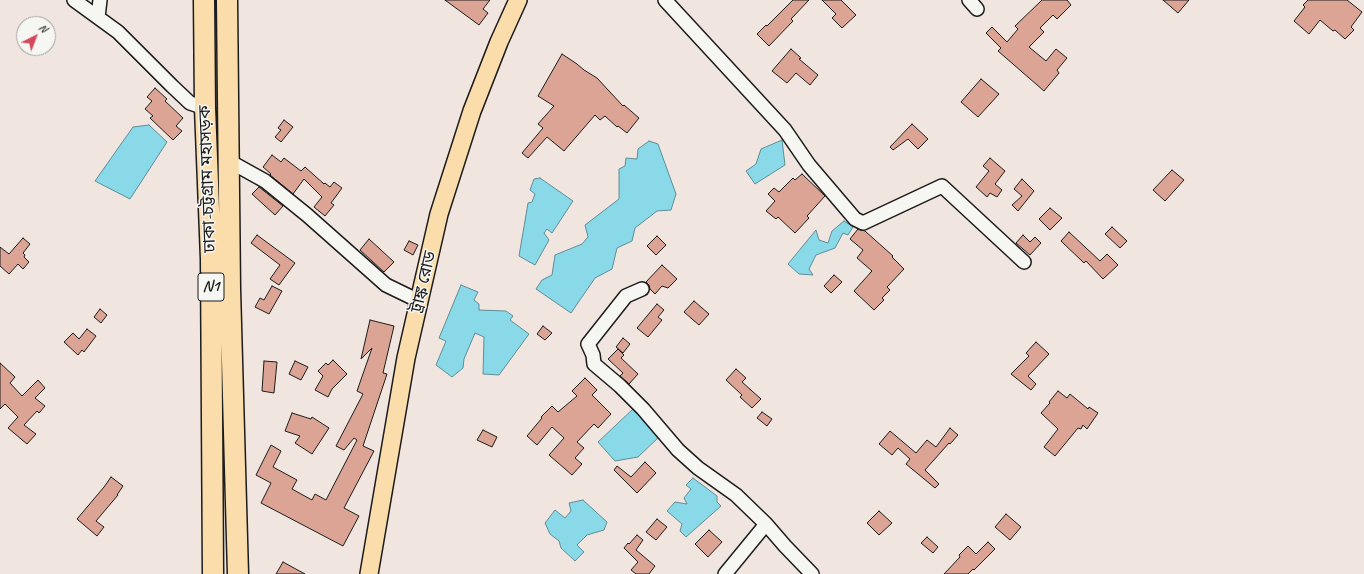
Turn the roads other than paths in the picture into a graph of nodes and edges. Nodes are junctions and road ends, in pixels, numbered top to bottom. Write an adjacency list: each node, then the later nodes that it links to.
1 (74, 0): 7 (street)
2 (100, 0): 7 (street)
3 (204, 0): 8 (highway, ঢাকা-চট্টগ্রাম মহাসড়ক / N1)
4 (227, 0): 9 (highway, ঢাকা-চট্টগ্রাম মহাসড়ক / N1)
5 (518, 0): 12 (main road, ট্রাঙ্ক রোড)
6 (665, 0): 10 (street)
7 (98, 17): 8 (street)
8 (205, 108): 14 (highway, ঢাকা-চট্টগ্রাম মহাসড়ক / N1)
9 (229, 161): 12 (street); 15 (highway, ঢাকা-চট্টগ্রাম মহাসড়ক / N1)
10 (1024, 262)
11 (642, 289): 13 (street)
12 (419, 301): 16 (main road, ট্রাঙ্ক রোড)
13 (766, 524): 17 (street); 18 (street)
14 (213, 574)
15 (238, 574)
16 (369, 574)
17 (725, 574)
18 (812, 574)

